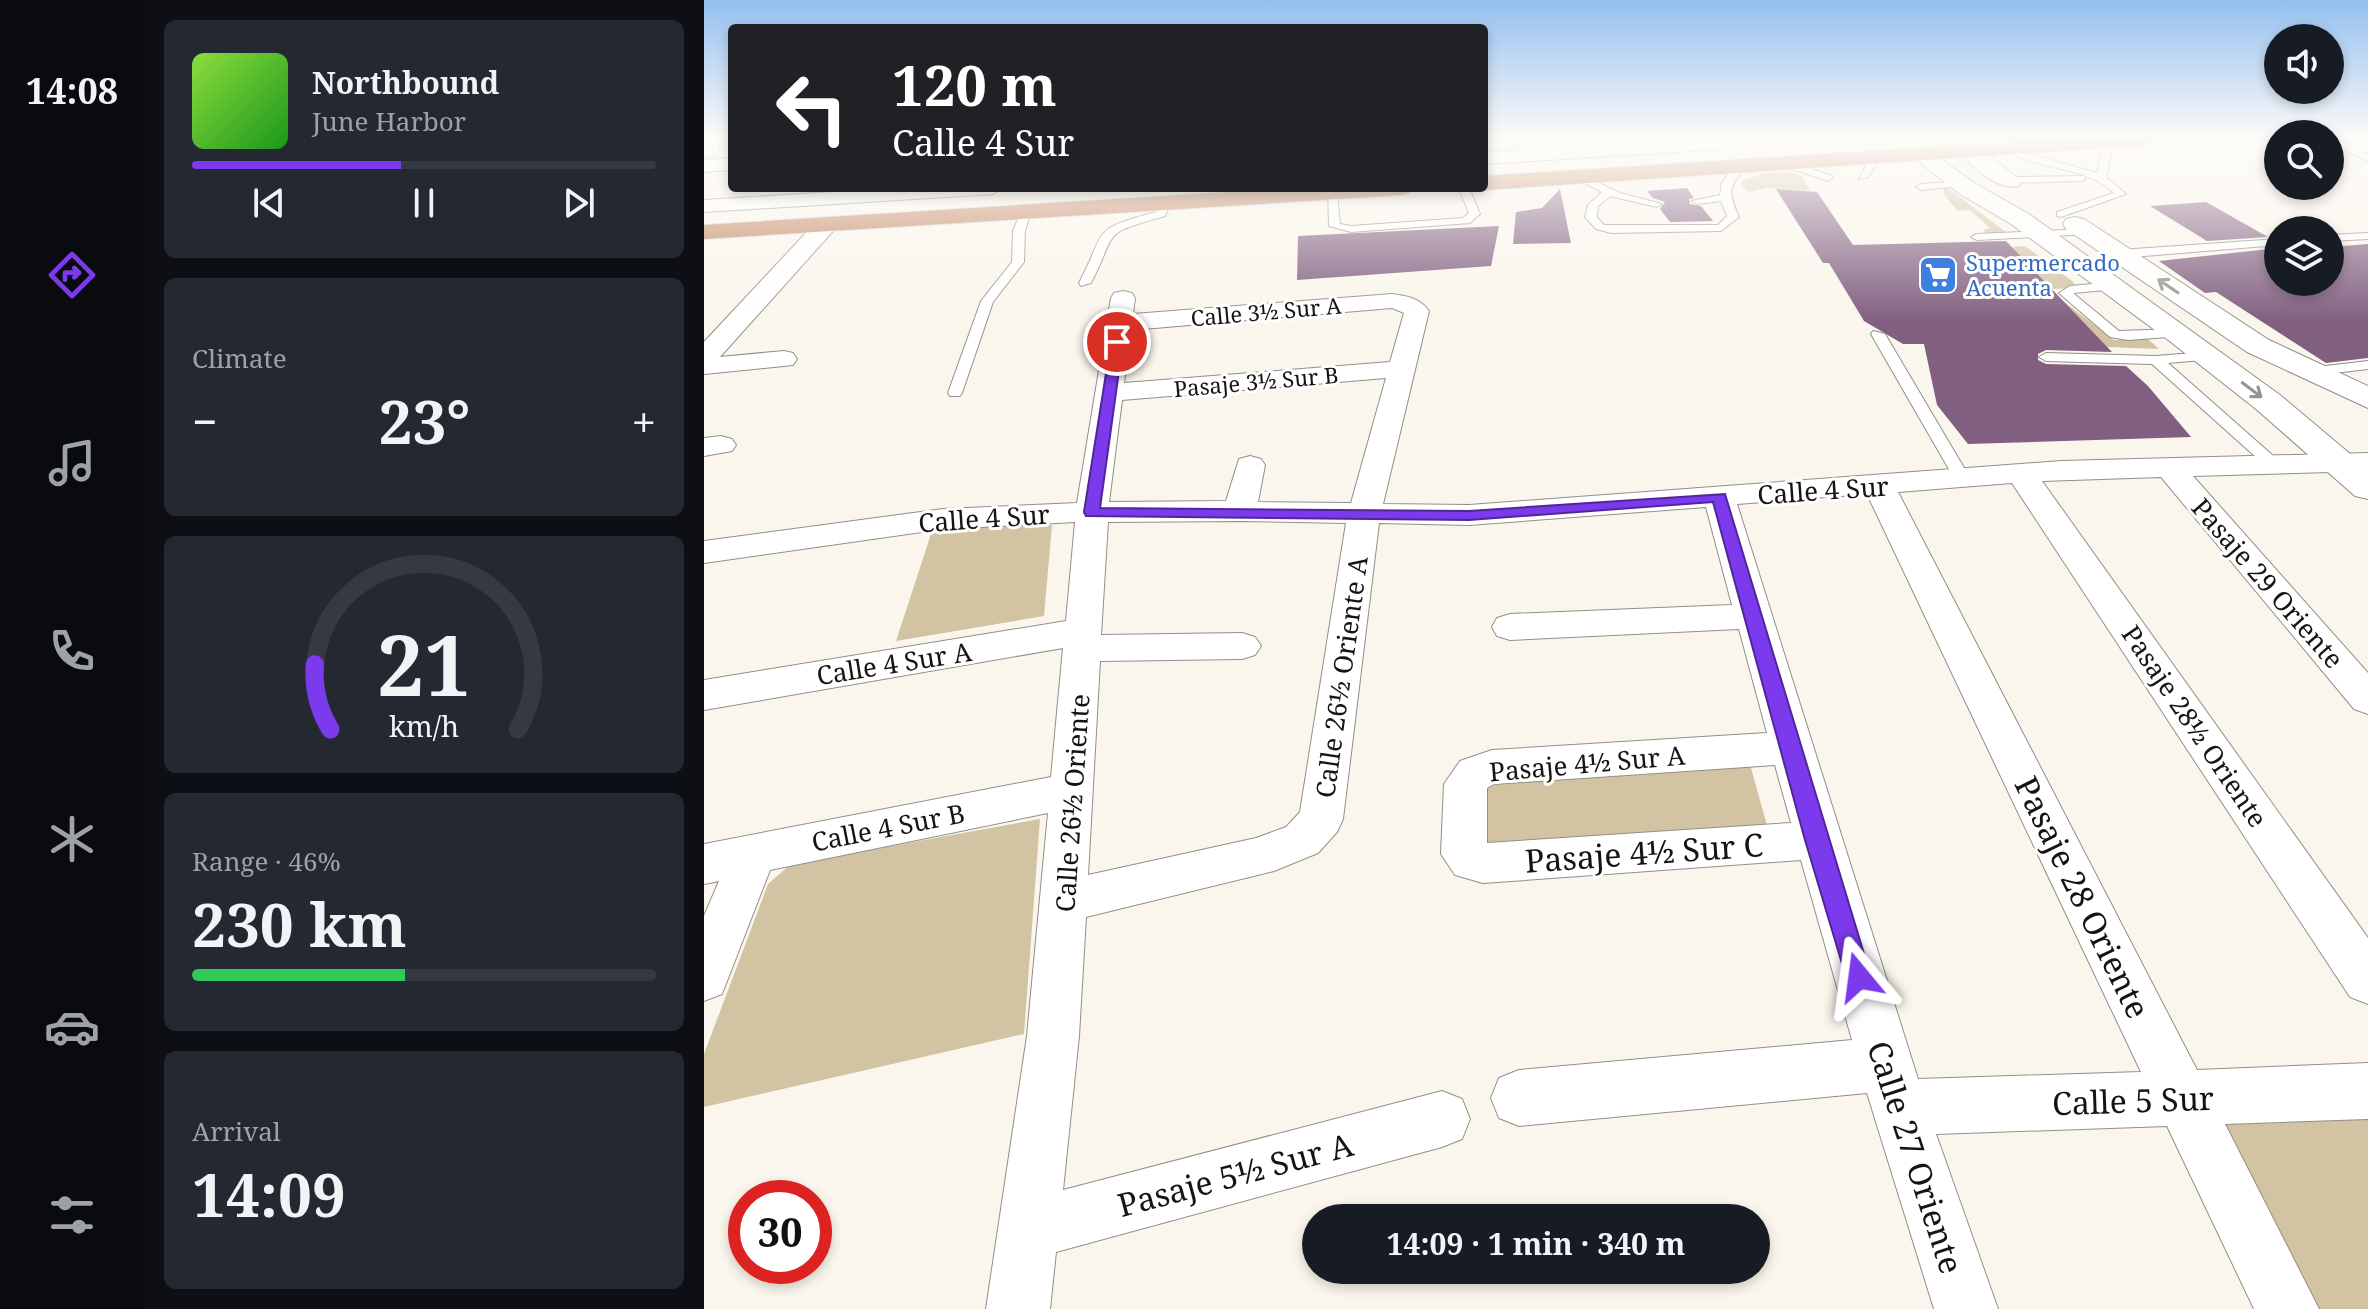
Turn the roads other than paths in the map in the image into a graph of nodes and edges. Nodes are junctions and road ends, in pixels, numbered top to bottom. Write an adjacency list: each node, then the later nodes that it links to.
1 (795, 200): 17 (street)
2 (1062, 200): 19 (highway)
3 (1198, 200): 14 (highway)
4 (1333, 200): 5 (lane)
5 (1469, 200)
6 (1599, 200): 21 (lane)
7 (1640, 200): 21 (lane)
8 (1703, 200): 13 (lane)
9 (1726, 200): 21 (lane)
10 (1987, 200): 24 (main road)
11 (2057, 200): 16 (main road)
12 (2100, 200): 15 (lane)
13 (1697, 201)
14 (1166, 202): 18 (highway); 30 (lane)
15 (2087, 204): 16 (lane); 16 (lane)
16 (2068, 205): 23 (main road)
17 (704, 206)
18 (1026, 211): 20 (highway); 46 (lane)
19 (704, 222)
20 (826, 225): 22 (highway); 39 (street)
21 (1669, 231)
22 (704, 232)
23 (2087, 232): 24 (lane); 29 (main road)
24 (2042, 234): 26 (lane); 31 (main road)
25 (2368, 236): 27 (lane)
26 (1977, 237)
27 (2344, 237)
28 (2264, 243): 29 (lane)
29 (2120, 254): 35 (main road, one-way to 29)
30 (1085, 283)
31 (2113, 286): 34 (main road); 34 (lane)
32 (1412, 305): 33 (street, Calle 3½ Sur A); 44 (street, Calle 26½ Oriente A)
33 (1122, 310): 47 (street, Calle 26½ Oriente)
34 (2172, 330): 35 (main road); 37 (main road)
35 (2233, 330): 45 (main road)
36 (1878, 334): 54 (lane)
37 (2207, 356): 41 (lane); 49 (main road, one-way to 49)
38 (2046, 357): 41 (lane)
39 (704, 358)
40 (784, 359): 43 (street)
41 (2156, 360): 50 (lane)
42 (2368, 365): 45 (lane)
43 (704, 366)
44 (1403, 369): 47 (street, Pasaje 3½ Sur B); 60 (street, Calle 26½ Oriente A)
45 (2309, 372): 48 (main road)
46 (955, 393)
47 (1109, 393): 59 (street, Calle 26½ Oriente)
48 (2368, 398)
49 (2354, 462): 50 (street, Calle 4 Sur); 56 (main road)
50 (2273, 464): 52 (street, Calle 4 Sur)
51 (1250, 465): 58 (street)
52 (2168, 466): 53 (street, Calle 4 Sur); 67 (street, Pasaje 29 Oriente)
53 (2021, 473): 54 (street, Calle 4 Sur); 76 (street, Pasaje 28½ Oriente)
54 (1962, 478): 55 (street, Calle 4 Sur)
55 (1879, 486): 57 (street, Calle 4 Sur); 80 (street, Pasaje 28 Oriente)
56 (2368, 488)
57 (1719, 497): 60 (street, Calle 4 Sur); 62 (street, Calle 27 Oriente)
58 (1240, 511): 59 (street, Calle 4 Sur); 60 (street, Calle 4 Sur)
59 (1092, 512): 61 (street, Calle 4 Sur); 64 (street, Calle 26½ Oriente)
60 (1364, 513): 74 (street, Calle 26½ Oriente A)
61 (704, 552)
62 (1754, 616): 63 (street); 68 (street, Calle 27 Oriente)
63 (1510, 627)
64 (1084, 640): 65 (street, Calle 4 Sur A); 66 (street, Calle 4 Sur A); 69 (street, Calle 26½ Oriente)
65 (1242, 646)
66 (704, 695)
67 (2368, 699)
68 (1792, 748): 70 (street, Calle 27 Oriente); 72 (street, Pasaje 4½ Sur A)
69 (1073, 790): 71 (street, Calle 4 Sur B); 74 (street, Calle 26½ Oriente)
70 (1816, 840): 72 (street, Pasaje 4½ Sur C); 77 (street, Calle 27 Oriente)
71 (753, 854): 73 (street, Calle 4 Sur B); 75 (street)
72 (1471, 861)
73 (704, 864)
74 (1065, 901): 82 (street, Calle 26½ Oriente)
75 (704, 977)
76 (2368, 980)
77 (1891, 1086): 79 (street, Calle 5 Sur); 80 (street, Calle 5 Sur); 84 (street, Calle 27 Oriente)
78 (2368, 1091): 80 (street, Calle 5 Sur)
79 (1519, 1098)
80 (2182, 1098): 85 (street, Pasaje 28 Oriente)
81 (1442, 1119): 82 (street, Pasaje 5½ Sur A)
82 (1028, 1229): 83 (street, Calle 26½ Oriente)
83 (1018, 1309)
84 (1966, 1309)
85 (2287, 1309)

